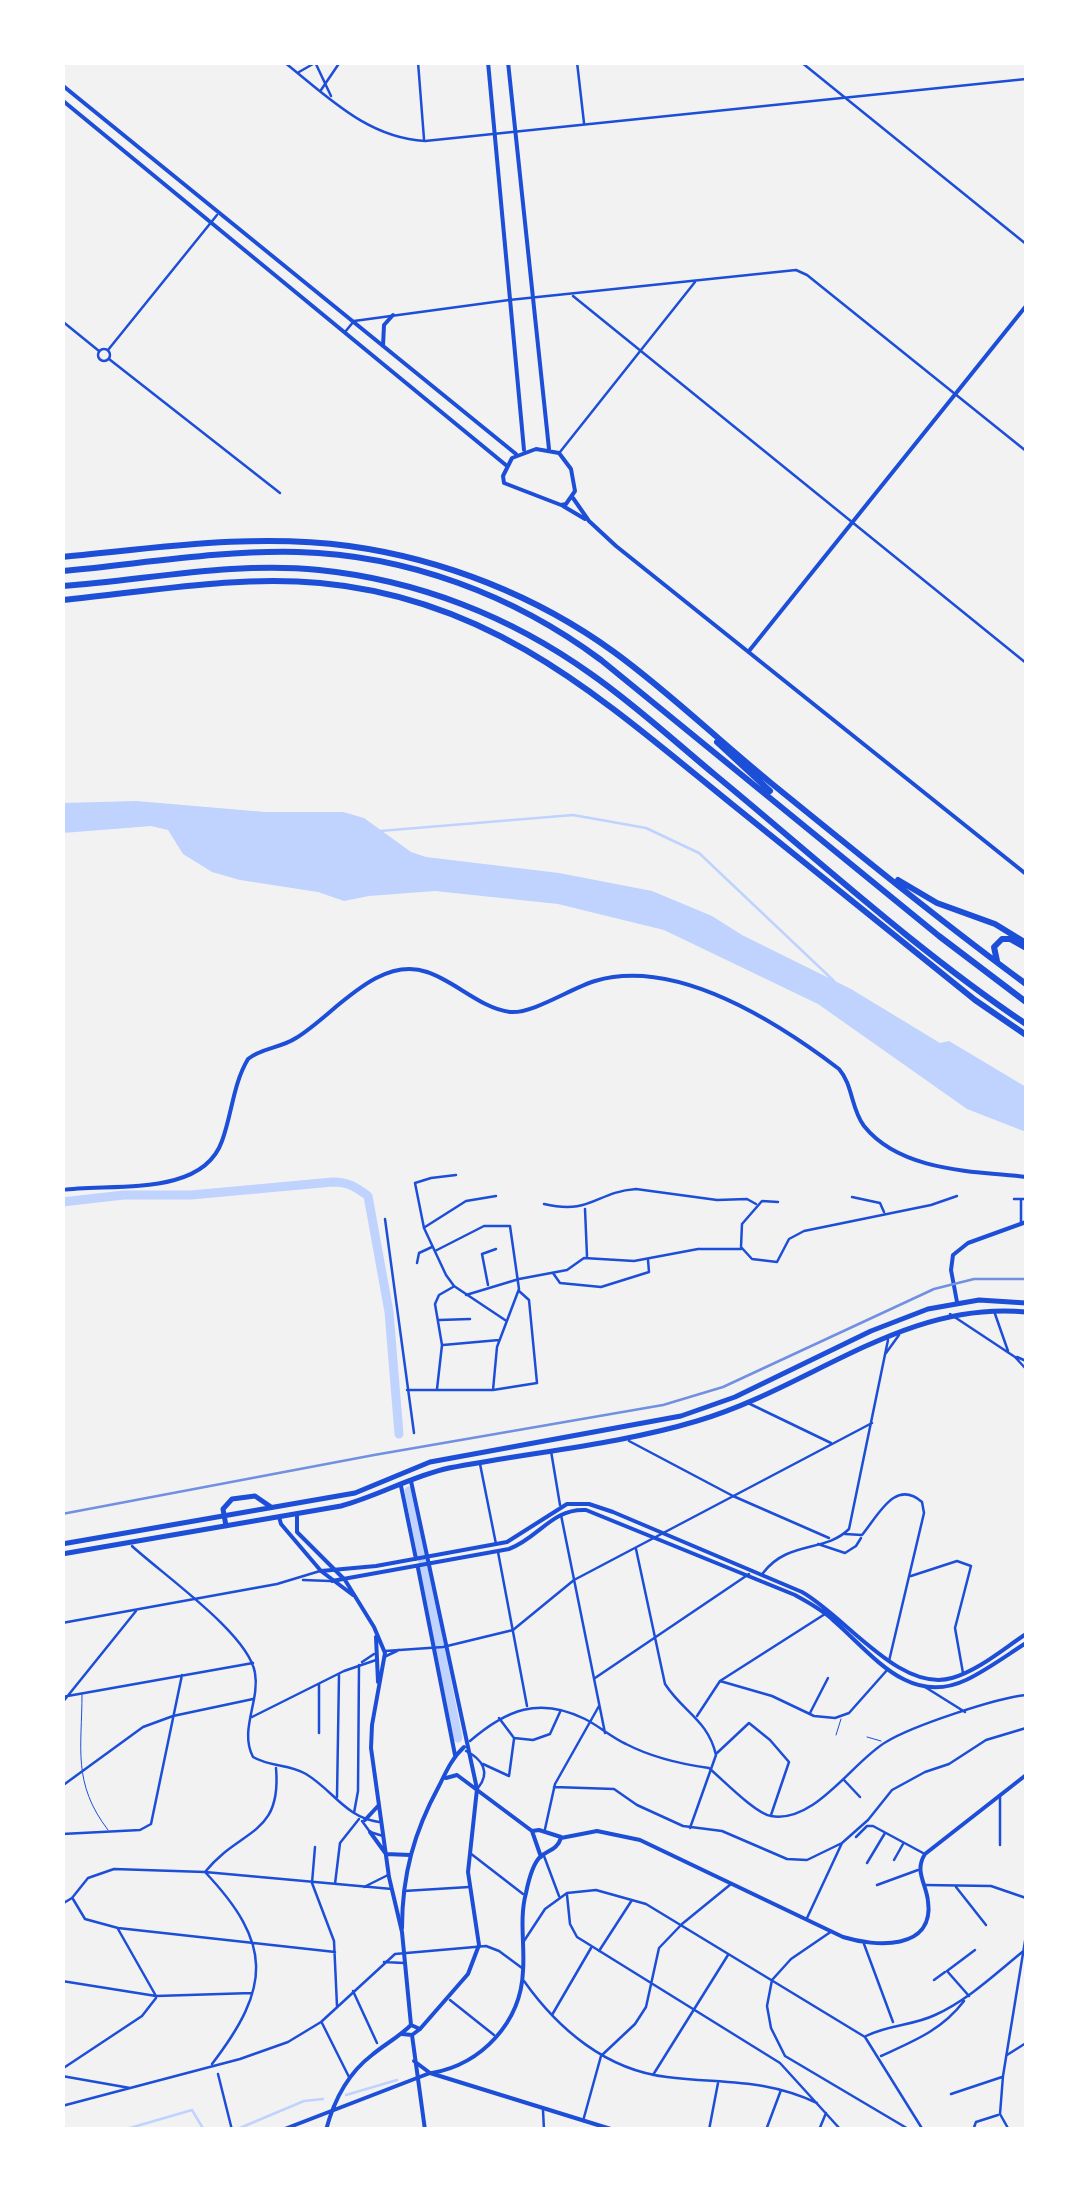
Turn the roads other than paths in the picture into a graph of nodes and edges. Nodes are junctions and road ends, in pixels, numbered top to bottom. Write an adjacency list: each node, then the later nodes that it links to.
1 (284, 62): 10 (street)
2 (315, 62): 9 (street); 10 (street)
3 (418, 62): 22 (street)
4 (488, 62): 21 (street)
5 (508, 62): 20 (street)
6 (577, 62): 19 (street)
7 (801, 62): 16 (street)
8 (341, 63): 11 (street)
9 (318, 71): 11 (street); 14 (street)
10 (297, 73): 15 (street)
11 (333, 74): 14 (street)
12 (1026, 79): 16 (street)
13 (62, 85): 23 (street)
14 (326, 86): 15 (street); 17 (street)
15 (320, 91): 17 (street)
16 (846, 97): 19 (street); 25 (street)
17 (331, 98): 22 (street)
18 (62, 100): 24 (street)
19 (584, 124): 20 (street)
20 (516, 131): 21 (street); 28 (street)
21 (494, 132): 22 (street); 29 (street)
22 (424, 140)
23 (220, 212): 24 (street); 33 (street)
24 (212, 222): 34 (street); 36 (street)
25 (1026, 244)
26 (695, 282): 27 (street); 38 (street); 40 (street)
27 (572, 294): 28 (street); 38 (street)
28 (532, 298): 29 (street); 41 (street)
29 (510, 300): 31 (street); 42 (street)
30 (1026, 306): 40 (street)
31 (393, 315): 33 (street); 35 (street)
32 (62, 321): 37 (street)
33 (354, 321): 34 (street); 35 (street)
34 (345, 332): 46 (street)
35 (383, 346): 45 (street)
36 (108, 350): 37 (street); 39 (street)
37 (99, 351): 39 (street)
38 (642, 352): 44 (street); 51 (street)
39 (109, 359): 47 (street)
40 (958, 394): 43 (street); 51 (street)
41 (549, 449): 42 (street); 44 (street)
42 (524, 450): 45 (street)
43 (1026, 451)
44 (559, 453): 48 (street)
45 (516, 454): 46 (street)
46 (507, 466): 49 (street)
47 (280, 494)
48 (572, 498): 49 (street); 50 (street)
49 (561, 505): 50 (street)
50 (589, 521): 56 (street)
51 (852, 522): 56 (street); 57 (street)
52 (62, 557): 58 (highway)
53 (62, 571): 59 (highway)
54 (62, 586): 66 (highway)
55 (62, 600): 67 (highway)
56 (749, 651): 61 (street)
57 (1026, 663)
58 (708, 730): 59 (highway); 60 (highway)
59 (818, 836): 65 (highway)
60 (886, 874): 62 (highway); 63 (highway)
61 (1026, 874)
62 (1026, 946): 63 (highway)
63 (997, 962): 64 (highway)
64 (1026, 984)
65 (1026, 1002)
66 (1026, 1024)
67 (1026, 1035)
68 (456, 1175): 83 (street)
69 (1026, 1177): 70 (street)
70 (62, 1190)
71 (496, 1196): 83 (street)
72 (852, 1196): 80 (street)
73 (957, 1196): 80 (street)
74 (1014, 1199): 75 (street)
75 (1024, 1199): 82 (street)
76 (778, 1202): 78 (street)
77 (544, 1204): 79 (street)
78 (756, 1205): 79 (street); 86 (street)
79 (585, 1206): 87 (street)
80 (884, 1213): 86 (street)
81 (385, 1218): 114 (street)
82 (1024, 1223): 96 (street)
83 (424, 1228): 84 (street)
84 (434, 1249): 89 (street); 91 (street); 92 (street)
85 (496, 1249): 93 (street)
86 (742, 1249): 88 (street)
87 (587, 1258): 88 (street); 90 (street)
88 (647, 1259): 90 (street)
89 (417, 1263)
90 (553, 1273): 91 (street)
91 (519, 1279): 93 (street); 94 (street)
92 (454, 1286): 95 (street); 102 (street)
93 (489, 1287): 95 (street)
94 (519, 1291): 104 (street); 116 (street)
95 (466, 1295): 104 (street)
96 (956, 1300): 97 (main road); 103 (main road)
97 (1026, 1303)
98 (993, 1310): 99 (main road); 100 (main road); 109 (street)
99 (1026, 1312)
100 (950, 1314): 105 (main road); 109 (street)
101 (470, 1319): 102 (street)
102 (438, 1320): 108 (street)
103 (898, 1320): 106 (main road); 124 (main road)
104 (506, 1321): 107 (street)
105 (902, 1331): 106 (main road); 110 (street)
106 (888, 1336): 110 (street); 117 (main road)
107 (499, 1340): 108 (street); 116 (street)
108 (442, 1346): 115 (street)
109 (1009, 1353): 111 (street)
110 (885, 1354): 118 (street)
111 (1015, 1357): 112 (street); 113 (street)
112 (1026, 1361)
113 (1026, 1369)
114 (407, 1390): 115 (street); 119 (street)
115 (437, 1390): 116 (street)
116 (493, 1390)
117 (747, 1402): 120 (main road); 121 (street)
118 (872, 1423): 121 (street); 137 (street)
119 (414, 1433)
120 (624, 1438): 122 (main road); 127 (street)
121 (833, 1444): 127 (street)
122 (550, 1450): 123 (main road); 130 (street)
123 (480, 1463): 125 (main road); 143 (street)
124 (406, 1471): 125 (main road); 128 (main road)
125 (410, 1481): 126 (main road); 148 (street)
126 (401, 1486): 131 (main road); 148 (street)
127 (733, 1496): 136 (street); 140 (street)
128 (293, 1503): 129 (main road); 134 (main road)
129 (271, 1506): 133 (main road); 133 (main road)
130 (560, 1506): 136 (street); 143 (street)
131 (297, 1514): 134 (main road); 149 (street)
132 (560, 1514): 139 (street); 146 (street); 158 (street)
133 (224, 1516): 135 (main road); 142 (main road)
134 (280, 1517): 135 (main road); 151 (street)
135 (226, 1526): 141 (main road)
136 (662, 1532): 139 (street); 153 (street)
137 (845, 1534): 138 (street); 140 (street)
138 (862, 1535): 144 (street); 155 (street)
139 (654, 1536): 145 (street); 152 (street)
140 (832, 1539): 144 (street)
141 (129, 1543): 147 (main road); 161 (street)
142 (62, 1544)
143 (496, 1544): 148 (street)
144 (816, 1544): 153 (street)
145 (636, 1548): 158 (street); 168 (street)
146 (498, 1552): 148 (street); 165 (street)
147 (62, 1554)
148 (422, 1562): 150 (street); 154 (street); 170 (street); 171 (street)
149 (333, 1568): 150 (street); 151 (street); 157 (street)
150 (366, 1568): 154 (street)
151 (321, 1571): 156 (street); 159 (street)
152 (749, 1574): 163 (street); 168 (street)
153 (763, 1574): 175 (street)
154 (369, 1575): 157 (street)
155 (910, 1576): 175 (street); 179 (street)
156 (302, 1580): 159 (street); 161 (street)
157 (345, 1580): 159 (street); 160 (street)
158 (574, 1580): 165 (street); 182 (street)
159 (332, 1581): 160 (street)
160 (353, 1596): 166 (street)
161 (193, 1600): 162 (street); 174 (street)
162 (137, 1610): 164 (street); 189 (street)
163 (826, 1614): 177 (street); 183 (street)
164 (62, 1624)
165 (513, 1630): 170 (street); 193 (street)
166 (376, 1633): 172 (street); 173 (street)
167 (1026, 1634): 179 (street)
168 (654, 1637): 182 (street); 198 (street)
169 (1026, 1643): 185 (street)
170 (444, 1646): 171 (street); 210 (street)
171 (433, 1648): 172 (street); 211 (street)
172 (384, 1654): 173 (street); 173 (street); 186 (street)
173 (375, 1657): 176 (street); 186 (street)
174 (253, 1662): 180 (street); 190 (street)
175 (889, 1662): 177 (street); 179 (street)
176 (360, 1664): 178 (street); 227 (street)
177 (888, 1672): 185 (street); 199 (street)
178 (338, 1674): 184 (street); 225 (street)
179 (962, 1674)
180 (182, 1675): 187 (street); 197 (street)
181 (828, 1678): 196 (street)
182 (594, 1679): 192 (street)
183 (720, 1680): 196 (street); 198 (street)
184 (319, 1683): 200 (street); 204 (street)
185 (924, 1686): 195 (street)
186 (379, 1688): 226 (street)
187 (82, 1694): 189 (street); 216 (lane)
188 (1026, 1695): 195 (street)
189 (69, 1696): 191 (street)
190 (255, 1698): 197 (street); 200 (street)
191 (62, 1700)
192 (599, 1706): 202 (street); 205 (street)
193 (528, 1708): 194 (street); 201 (street)
194 (560, 1711): 202 (street); 208 (street)
195 (966, 1712): 209 (street)
196 (810, 1714): 199 (street)
197 (173, 1716): 216 (street); 234 (street)
198 (696, 1717): 212 (street)
199 (841, 1717): 206 (lane)
200 (250, 1718): 214 (street)
201 (499, 1718): 208 (street); 210 (street)
202 (591, 1722): 205 (street); 221 (street)
203 (1026, 1728): 242 (street)
204 (319, 1734)
205 (605, 1734): 215 (street)
206 (836, 1734)
207 (867, 1736): 209 (lane)
208 (514, 1738): 213 (street)
209 (884, 1743): 218 (street)
210 (466, 1748): 211 (street); 213 (street); 222 (street)
211 (455, 1755): 219 (street)
212 (716, 1755): 215 (street); 228 (street)
213 (483, 1764): 222 (street)
214 (276, 1766): 225 (street); 253 (street)
215 (710, 1769): 228 (street); 231 (street)
216 (80, 1772): 220 (street); 234 (lane)
217 (1026, 1775): 223 (street)
218 (844, 1778): 224 (street); 228 (street)
219 (442, 1780): 222 (street); 248 (street)
220 (62, 1786)
221 (554, 1787): 231 (street); 233 (street)
222 (477, 1789): 232 (street); 245 (street)
223 (1000, 1793): 243 (street); 247 (street)
224 (860, 1797)
225 (337, 1799): 227 (street)
226 (378, 1806): 229 (street); 230 (street)
227 (354, 1815): 229 (street)
228 (770, 1816)
229 (362, 1820): 230 (street); 235 (street); 258 (street)
230 (380, 1822): 238 (street)
231 (690, 1828): 242 (street)
232 (532, 1831): 233 (street); 249 (street)
233 (545, 1831): 239 (street)
234 (110, 1832): 237 (street)
235 (370, 1832): 238 (street); 246 (street)
236 (886, 1832): 240 (street); 241 (street); 251 (street)
237 (62, 1834)
238 (383, 1836): 246 (street)
239 (561, 1838): 249 (street); 256 (street)
240 (856, 1838)
241 (904, 1842): 247 (street); 250 (street)
242 (842, 1843): 274 (street)
243 (1000, 1845)
244 (315, 1847): 255 (street)
245 (469, 1852): 259 (street); 266 (street)
246 (386, 1854): 248 (street); 254 (street)
247 (924, 1854): 252 (street)
248 (410, 1855): 264 (street)
249 (542, 1856): 266 (street); 267 (street)
250 (894, 1860)
251 (867, 1863)
252 (919, 1870): 260 (street); 261 (street)
253 (205, 1872): 255 (street); 268 (street); 282 (street)
254 (388, 1874): 262 (street); 263 (street)
255 (312, 1883): 258 (street); 289 (street)
256 (732, 1883): 274 (street); 275 (street)
257 (954, 1884): 261 (street); 270 (street); 276 (street)
258 (335, 1886): 262 (street)
259 (470, 1886): 264 (street); 284 (street)
260 (877, 1886)
261 (924, 1886): 283 (street)
262 (362, 1888): 263 (street)
263 (392, 1890): 278 (street)
264 (403, 1891): 278 (street)
265 (566, 1893): 267 (street); 269 (street); 285 (street)
266 (525, 1895): 272 (street)
267 (560, 1896): 273 (street)
268 (72, 1898): 271 (street); 277 (street)
269 (632, 1898): 275 (street); 288 (street)
270 (1026, 1898)
271 (62, 1904)
272 (522, 1916): 273 (street); 281 (street)
273 (539, 1917): 281 (street)
274 (807, 1919): 279 (street)
275 (682, 1924): 291 (street); 300 (street)
276 (986, 1925)
277 (118, 1928): 282 (street); 303 (street)
278 (402, 1932): 290 (street)
279 (832, 1932): 283 (street); 297 (street)
280 (1026, 1934): 287 (street)
281 (523, 1942): 294 (street)
282 (255, 1944): 289 (street); 302 (street)
283 (864, 1944): 310 (street)
284 (478, 1946): 290 (street); 294 (street); 305 (street)
285 (592, 1947): 288 (street); 308 (street)
286 (974, 1950): 295 (street)
287 (1025, 1950): 304 (street); 322 (street)
288 (599, 1951): 300 (street)
289 (335, 1952): 306 (street)
290 (403, 1953): 292 (street); 293 (street)
291 (728, 1954): 297 (street); 307 (street)
292 (383, 1962): 293 (street); 301 (street)
293 (404, 1964): 311 (street)
294 (524, 1969): 296 (street)
295 (947, 1971): 298 (street); 304 (street)
296 (522, 1979): 308 (street); 316 (street)
297 (772, 1980): 315 (street); 320 (street)
298 (934, 1980)
299 (62, 1981): 303 (street)
300 (652, 1985): 307 (street); 319 (street)
301 (353, 1991): 306 (street); 317 (street)
302 (254, 1992): 303 (street); 325 (street)
303 (156, 1996): 326 (street)
304 (967, 1998): 310 (street); 321 (street)
305 (448, 1999): 312 (street); 316 (street)
306 (337, 2007): 309 (street)
307 (693, 2008): 324 (street); 329 (street)
308 (552, 2015): 319 (street)
309 (322, 2022): 325 (street); 332 (street)
310 (894, 2024): 315 (street)
311 (411, 2025): 312 (street); 313 (street)
312 (420, 2029): 314 (street)
313 (402, 2034): 314 (street); 332 (street)
314 (412, 2035): 323 (street)
315 (865, 2036): 321 (street)
316 (497, 2037): 327 (street)
317 (377, 2043)
318 (1026, 2043): 322 (street)
319 (601, 2056): 329 (street); 344 (street)
320 (785, 2056): 324 (street); 355 (street)
321 (879, 2056): 356 (street)
322 (1006, 2056): 331 (street)
323 (414, 2062): 327 (street); 333 (street)
324 (780, 2062): 338 (street)
325 (210, 2067): 335 (street)
326 (62, 2069)
327 (430, 2073): 333 (street); 341 (street)
328 (218, 2074): 345 (street)
329 (653, 2075): 334 (street)
330 (62, 2076): 335 (street)
331 (1003, 2076): 337 (street); 358 (street)
332 (350, 2077): 340 (street)
333 (418, 2080): 340 (street); 348 (street)
334 (718, 2082): 336 (street); 351 (street)
335 (131, 2088): 339 (street)
336 (782, 2089): 338 (street); 352 (street)
337 (951, 2094)
338 (818, 2104): 342 (street)
339 (62, 2106)
340 (332, 2108): 346 (street); 347 (street)
341 (544, 2108): 344 (street); 349 (street)
342 (826, 2112): 353 (street); 354 (street)
343 (998, 2115): 357 (street)
344 (583, 2122): 350 (street)
345 (232, 2128)
346 (282, 2130)
347 (326, 2130)
348 (425, 2130)
349 (544, 2130)
350 (614, 2130)
351 (709, 2130)
352 (766, 2130)
353 (819, 2130)
354 (841, 2130)
355 (910, 2130)
356 (923, 2130)
357 (973, 2130)
358 (1009, 2130)

